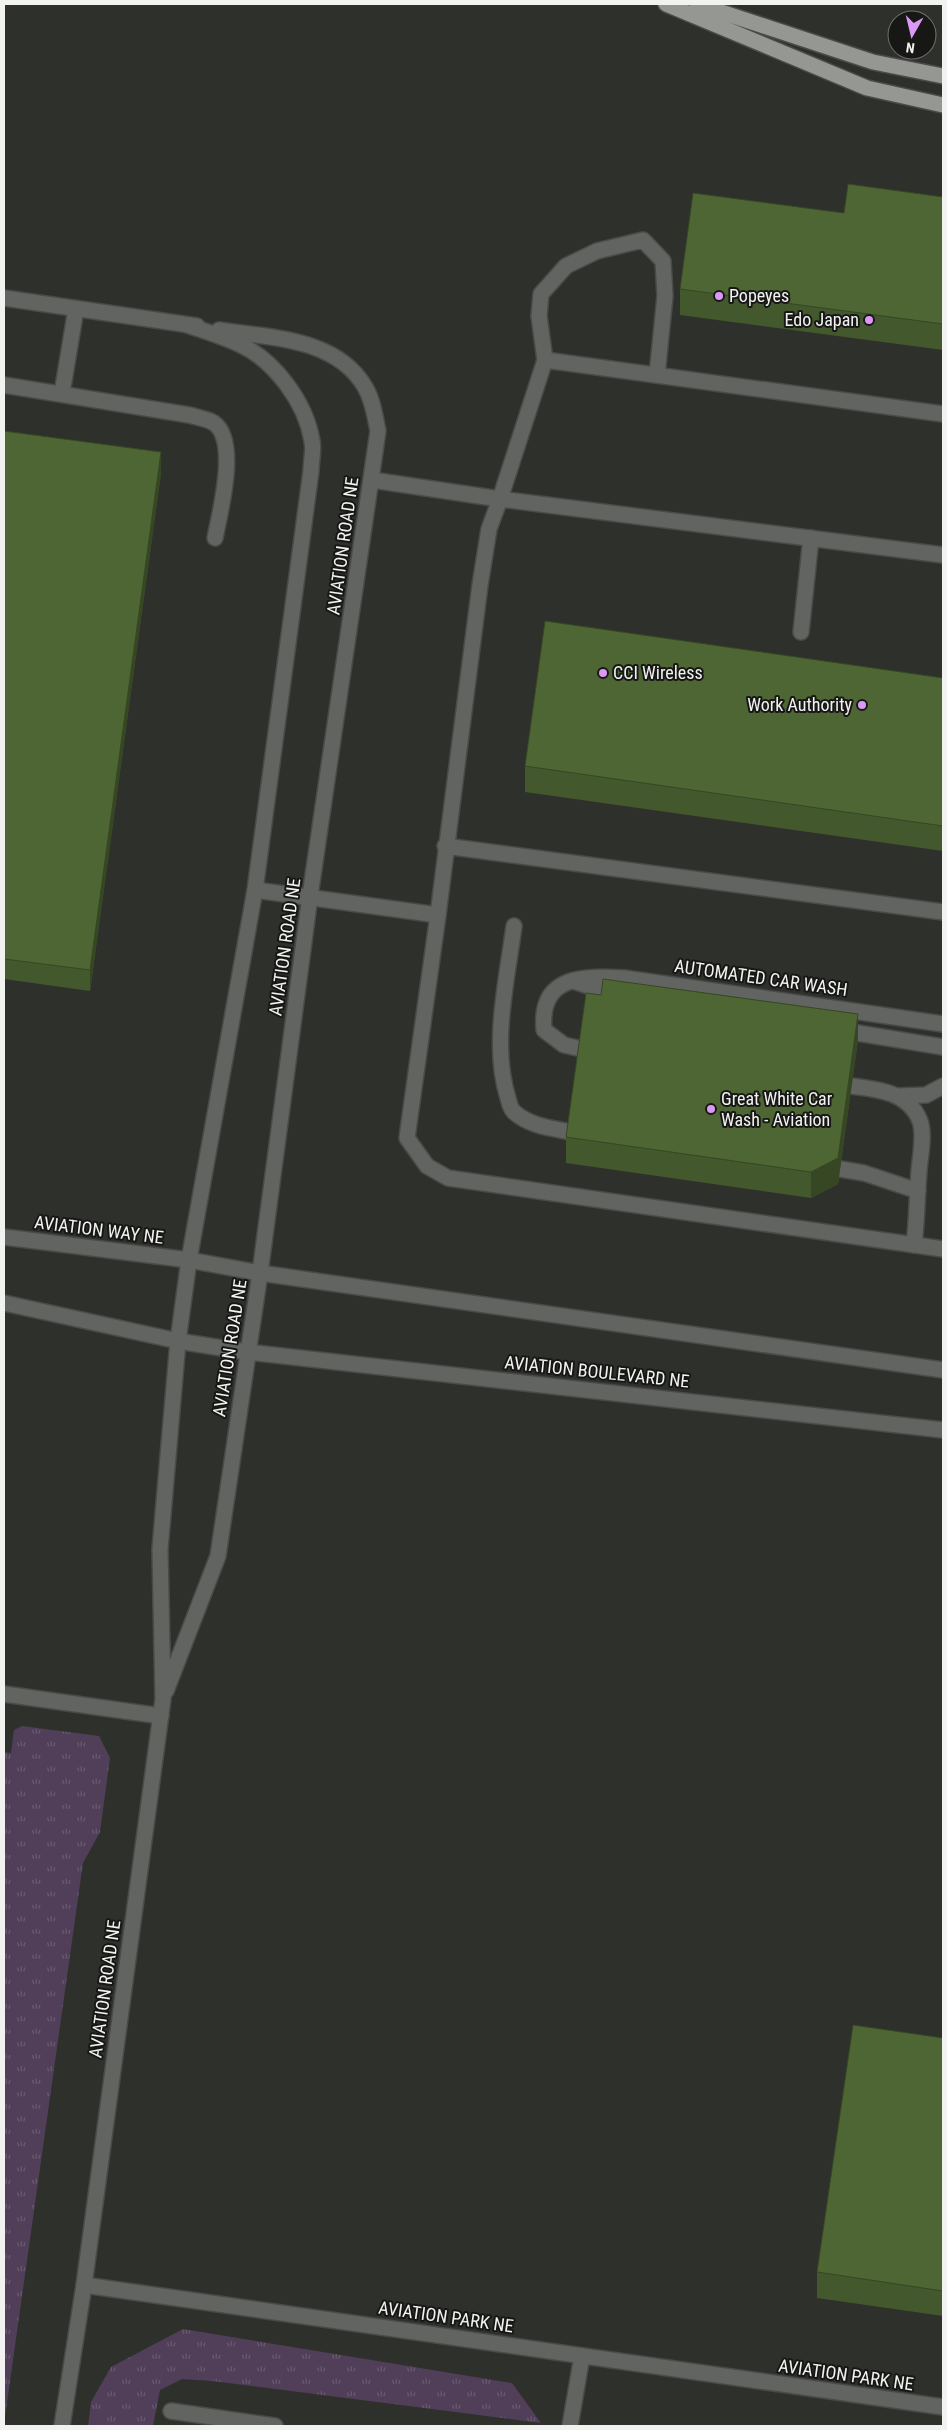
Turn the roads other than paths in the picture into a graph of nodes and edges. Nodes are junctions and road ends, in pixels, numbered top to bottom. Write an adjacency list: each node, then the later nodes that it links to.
1 (666, 4): 4 (main road)
2 (697, 4): 3 (main road)
3 (943, 76)
4 (943, 105)
5 (4, 298): 6 (street, AVIATION ROAD NE)
6 (76, 308): 7 (street, AVIATION ROAD NE); 11 (street)
7 (187, 325): 13 (street, AVIATION ROAD NE); 20 (street, AVIATION ROAD NE)
8 (545, 360): 9 (street); 9 (street); 14 (street)
9 (657, 375): 12 (street)
10 (4, 385): 11 (street)
11 (62, 393): 15 (street)
12 (943, 414)
13 (372, 480): 14 (street); 21 (street, AVIATION ROAD NE)
14 (500, 499): 16 (street); 19 (street)
15 (215, 538)
16 (811, 538): 17 (street); 18 (street)
17 (943, 555)
18 (801, 632)
19 (445, 846): 22 (street); 23 (street)
20 (255, 890): 21 (street); 40 (street, AVIATION ROAD NE)
21 (310, 896): 23 (street); 41 (street, AVIATION ROAD NE)
22 (943, 912)
23 (438, 915): 38 (street)
24 (514, 926): 34 (street)
25 (573, 980): 26 (street); 27 (street, AUTOMATED CAR WASH); 30 (street, AUTOMATED CAR WASH)
26 (635, 1000)
27 (943, 1024)
28 (825, 1028): 29 (street)
29 (943, 1047)
30 (582, 1049)
31 (852, 1086): 33 (street)
32 (943, 1086): 33 (street)
33 (898, 1096): 36 (street)
34 (571, 1132)
35 (840, 1169): 36 (street)
36 (918, 1191): 38 (street)
37 (4, 1237): 40 (street, AVIATION WAY NE)
38 (914, 1245): 39 (street)
39 (943, 1249)
40 (189, 1260): 41 (street, AVIATION WAY NE); 43 (street, AVIATION ROAD NE)
41 (260, 1273): 44 (street, AVIATION ROAD NE); 45 (street)
42 (4, 1303): 43 (street)
43 (178, 1341): 44 (street, AVIATION BOULEVARD NE); 48 (street, AVIATION ROAD NE)
44 (248, 1352): 46 (street, AVIATION BOULEVARD NE); 48 (street, AVIATION ROAD NE)
45 (943, 1370)
46 (943, 1430)
47 (4, 1694): 49 (street)
48 (163, 1699): 49 (street, AVIATION ROAD NE)
49 (161, 1716): 50 (street, AVIATION ROAD NE)
50 (84, 2285): 51 (street, AVIATION PARK NE); 54 (street)
51 (582, 2356): 52 (street, AVIATION PARK NE); 56 (street)
52 (943, 2408)
53 (171, 2411): 55 (street)
54 (62, 2426)
55 (275, 2426)
56 (570, 2426)

